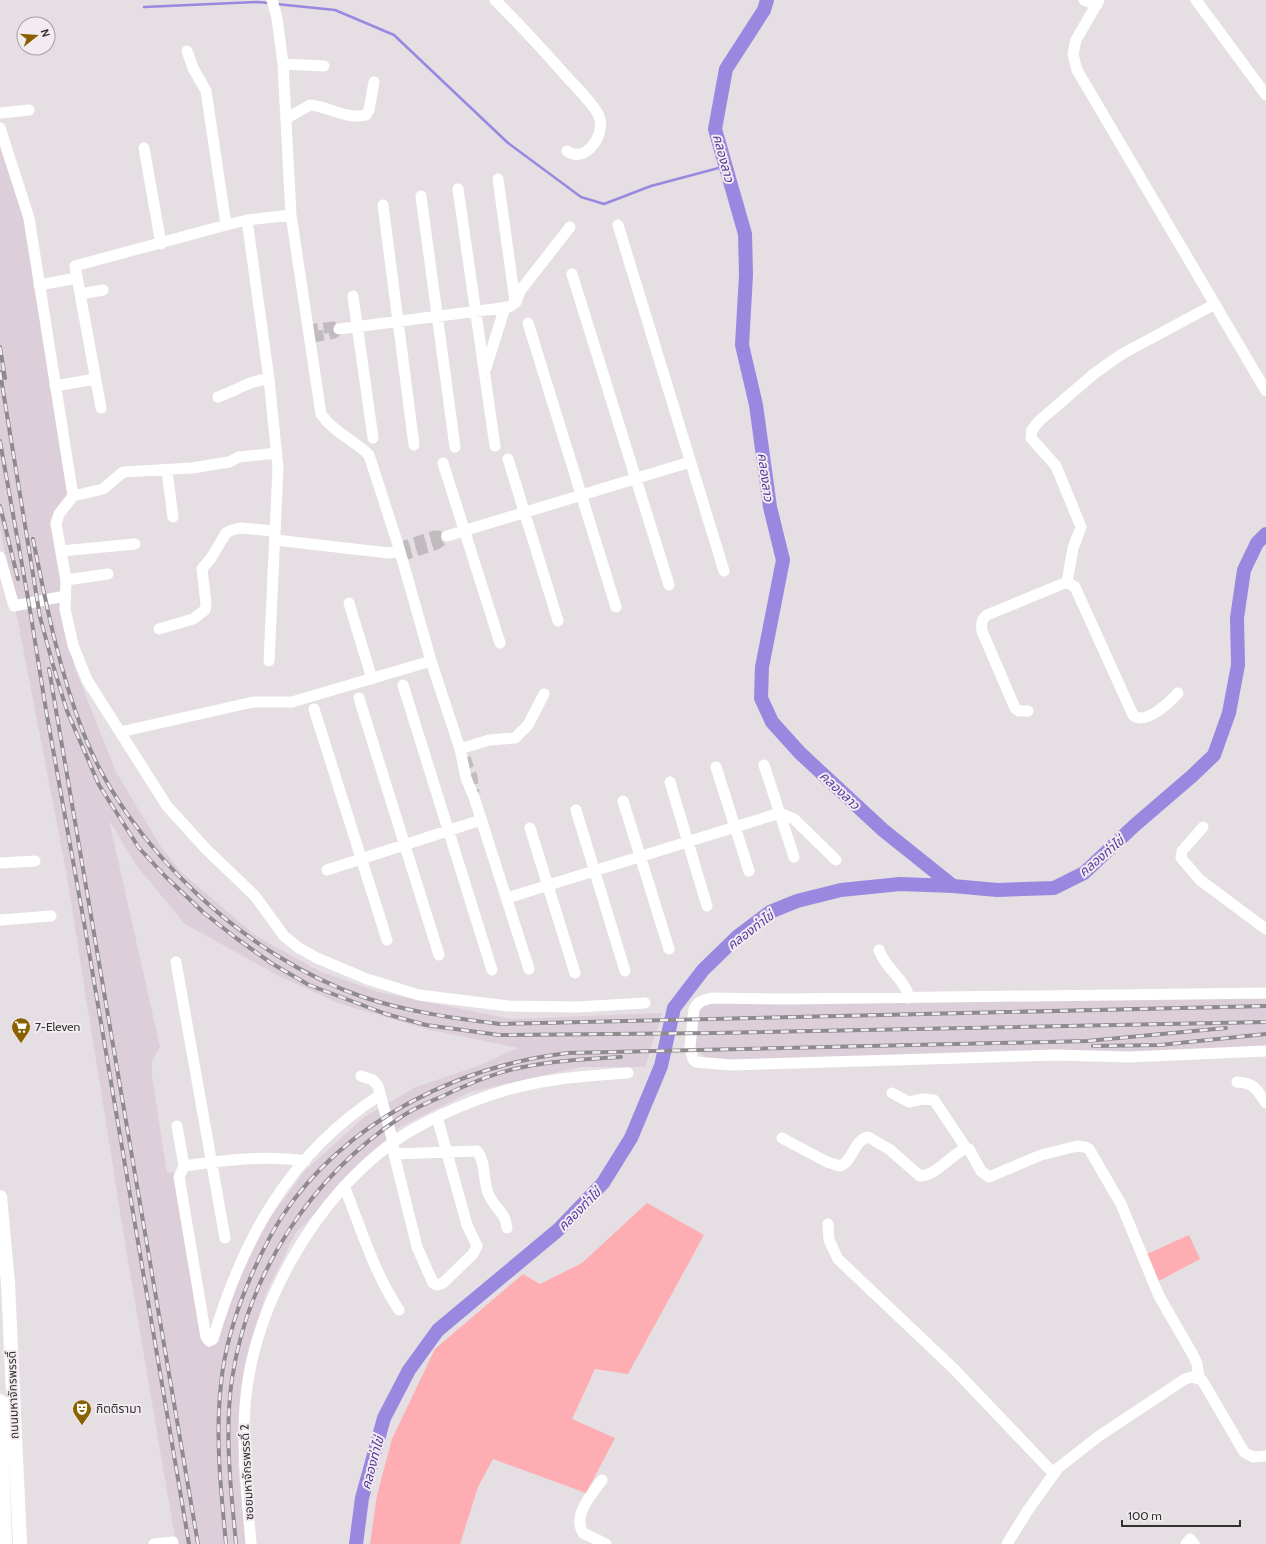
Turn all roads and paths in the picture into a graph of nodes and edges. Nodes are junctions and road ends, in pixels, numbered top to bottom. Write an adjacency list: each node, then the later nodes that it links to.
1 (272, 0): 7 (street)
2 (495, 0): 16 (street)
3 (1084, 0): 5 (street)
4 (1196, 0): 10 (street)
5 (1098, 3): 34 (street)
6 (187, 51): 23 (street)
7 (283, 64): 8 (street); 13 (street)
8 (324, 66)
9 (374, 82): 13 (street)
10 (1266, 95)
11 (29, 110): 12 (street)
12 (0, 113)
13 (287, 118): 21 (street)
14 (0, 128): 29 (street)
15 (144, 148): 26 (street)
16 (567, 151)
17 (498, 179): 33 (street)
18 (458, 189): 36 (street)
19 (421, 196): 37 (street)
20 (383, 205): 38 (street)
21 (291, 215): 22 (street); 68 (street)
22 (247, 220): 23 (street); 44 (street)
23 (226, 225): 26 (street)
24 (618, 225): 56 (street)
25 (570, 227): 33 (street)
26 (161, 244): 28 (street)
27 (572, 274): 58 (street)
28 (77, 278): 29 (street); 31 (street)
29 (39, 285): 45 (street)
30 (103, 290): 31 (street)
31 (80, 294): 43 (street)
32 (353, 296): 40 (street)
33 (516, 302): 35 (street)
34 (1215, 304): 46 (street); 73 (street)
35 (505, 307): 36 (street); 42 (street)
36 (476, 310): 37 (street); 42 (street)
37 (437, 315): 38 (street); 52 (street)
38 (398, 320): 40 (street); 50 (street)
39 (528, 323): 59 (street)
40 (358, 326): 41 (street); 49 (street)
41 (339, 329)
42 (485, 373): 51 (street)
43 (96, 379): 45 (street); 48 (street)
44 (269, 379): 47 (street); 53 (street)
45 (55, 386): 60 (street)
46 (1266, 391)
47 (218, 397)
48 (100, 408)
49 (373, 438)
50 (414, 445)
51 (495, 446)
52 (455, 447)
53 (277, 453): 57 (street); 64 (street)
54 (508, 459): 61 (street)
55 (443, 462): 63 (street)
56 (690, 462): 58 (street); 70 (street)
57 (167, 471): 60 (street); 62 (street)
58 (636, 479): 59 (street); 74 (street)
59 (583, 495): 61 (street); 77 (street)
60 (73, 496): 67 (street)
61 (525, 512): 63 (street); 78 (street)
62 (172, 517)
63 (465, 531): 65 (street); 80 (street)
64 (275, 536): 68 (street); 79 (street); 81 (street)
65 (447, 536)
66 (135, 544): 67 (street)
67 (61, 551): 72 (street)
68 (399, 551): 82 (street)
69 (0, 555): 75 (street)
70 (724, 571)
71 (108, 574): 72 (street)
72 (66, 580): 75 (street)
73 (1067, 582): 85 (street); 89 (street)
74 (669, 585)
75 (65, 596): 90 (street)
76 (349, 603): 83 (street)
77 (616, 607)
78 (558, 620)
79 (159, 629)
80 (500, 643)
81 (269, 661)
82 (431, 661): 83 (street); 91 (street)
83 (372, 679): 90 (street)
84 (403, 685): 102 (street)
85 (1178, 693)
86 (544, 694): 91 (street)
87 (359, 698): 104 (street)
88 (314, 709): 107 (street)
89 (1028, 711)
90 (120, 732): 131 (street)
91 (460, 749): 98 (street)
92 (764, 765): 97 (street)
93 (716, 767): 99 (street)
94 (670, 782): 103 (street)
95 (623, 801): 105 (street)
96 (576, 810): 112 (street)
97 (780, 813): 99 (street); 106 (street); 108 (street)
98 (481, 820): 102 (street); 115 (street)
99 (735, 827): 103 (street); 113 (street)
100 (1203, 827): 119 (street)
101 (530, 828): 114 (street)
102 (450, 831): 104 (street); 126 (street)
103 (688, 842): 105 (street); 116 (street)
104 (405, 845): 107 (street); 123 (street)
105 (640, 857): 112 (street); 121 (street)
106 (794, 857)
107 (361, 859): 111 (street); 120 (street)
108 (836, 860)
109 (35, 861): 110 (street)
110 (0, 863)
111 (327, 870)
112 (594, 871): 114 (street); 127 (street)
113 (749, 871)
114 (547, 886): 115 (street); 128 (street)
115 (507, 898): 125 (street)
116 (707, 906)
117 (51, 916): 118 (street)
118 (0, 920)
119 (1266, 930)
120 (387, 940)
121 (669, 949)
122 (879, 950): 130 (street)
123 (438, 956)
124 (176, 962): 147 (street)
125 (529, 969)
126 (492, 970)
127 (625, 971)
128 (575, 973)
129 (1266, 993): 130 (street)
130 (910, 998): 132 (street)
131 (645, 1003)
132 (1266, 1051)
133 (628, 1073): 139 (street, ซอยมหาจักรพรรดิ์ 2)
134 (361, 1076): 137 (street)
135 (1236, 1082): 138 (street)
136 (892, 1093): 143 (street)
137 (380, 1095): 142 (street); 146 (street)
138 (1266, 1103)
139 (437, 1117): 142 (street, ซอยมหาจักรพรรดิ์ 2); 144 (street)
140 (177, 1126): 148 (street)
141 (782, 1138): 143 (street)
142 (393, 1142): 145 (street); 149 (street, ซอยมหาจักรพรรดิ์ 2)
143 (966, 1148): 156 (street)
144 (446, 1151): 145 (street); 145 (street); 152 (street)
145 (394, 1154)
146 (305, 1161): 147 (street); 148 (street)
147 (212, 1162): 148 (street); 153 (street)
148 (184, 1166)
149 (344, 1186): 155 (street); 167 (street, ซอยมหาจักรพรรดิ์ 2)
150 (0, 1197): 154 (main road, ถนนมหาจักรพรรดิ์)
151 (828, 1224): 160 (street)
152 (507, 1228)
153 (225, 1238)
154 (4, 1281): 165 (main road, ถนนมหาจักรพรรดิ์)
155 (399, 1310)
156 (1199, 1378): 159 (street); 160 (street)
157 (0, 1401): 158 (main road, ถนนมหาจักรพรรดิ์)
158 (1, 1448): 162 (main road, ถนนมหาจักรพรรดิ์)
159 (1266, 1456)
160 (1054, 1474): 169 (street)
161 (602, 1480): 168 (street)
162 (2, 1514): 164 (main road, ถนนมหาจักรพรรดิ์)
163 (173, 1542): 166 (street)
164 (5, 1544)
165 (20, 1544)
166 (154, 1544)
167 (251, 1544)
168 (606, 1544)
169 (1007, 1544)
170 (1186, 1544): 171 (street)
171 (1194, 1544)

